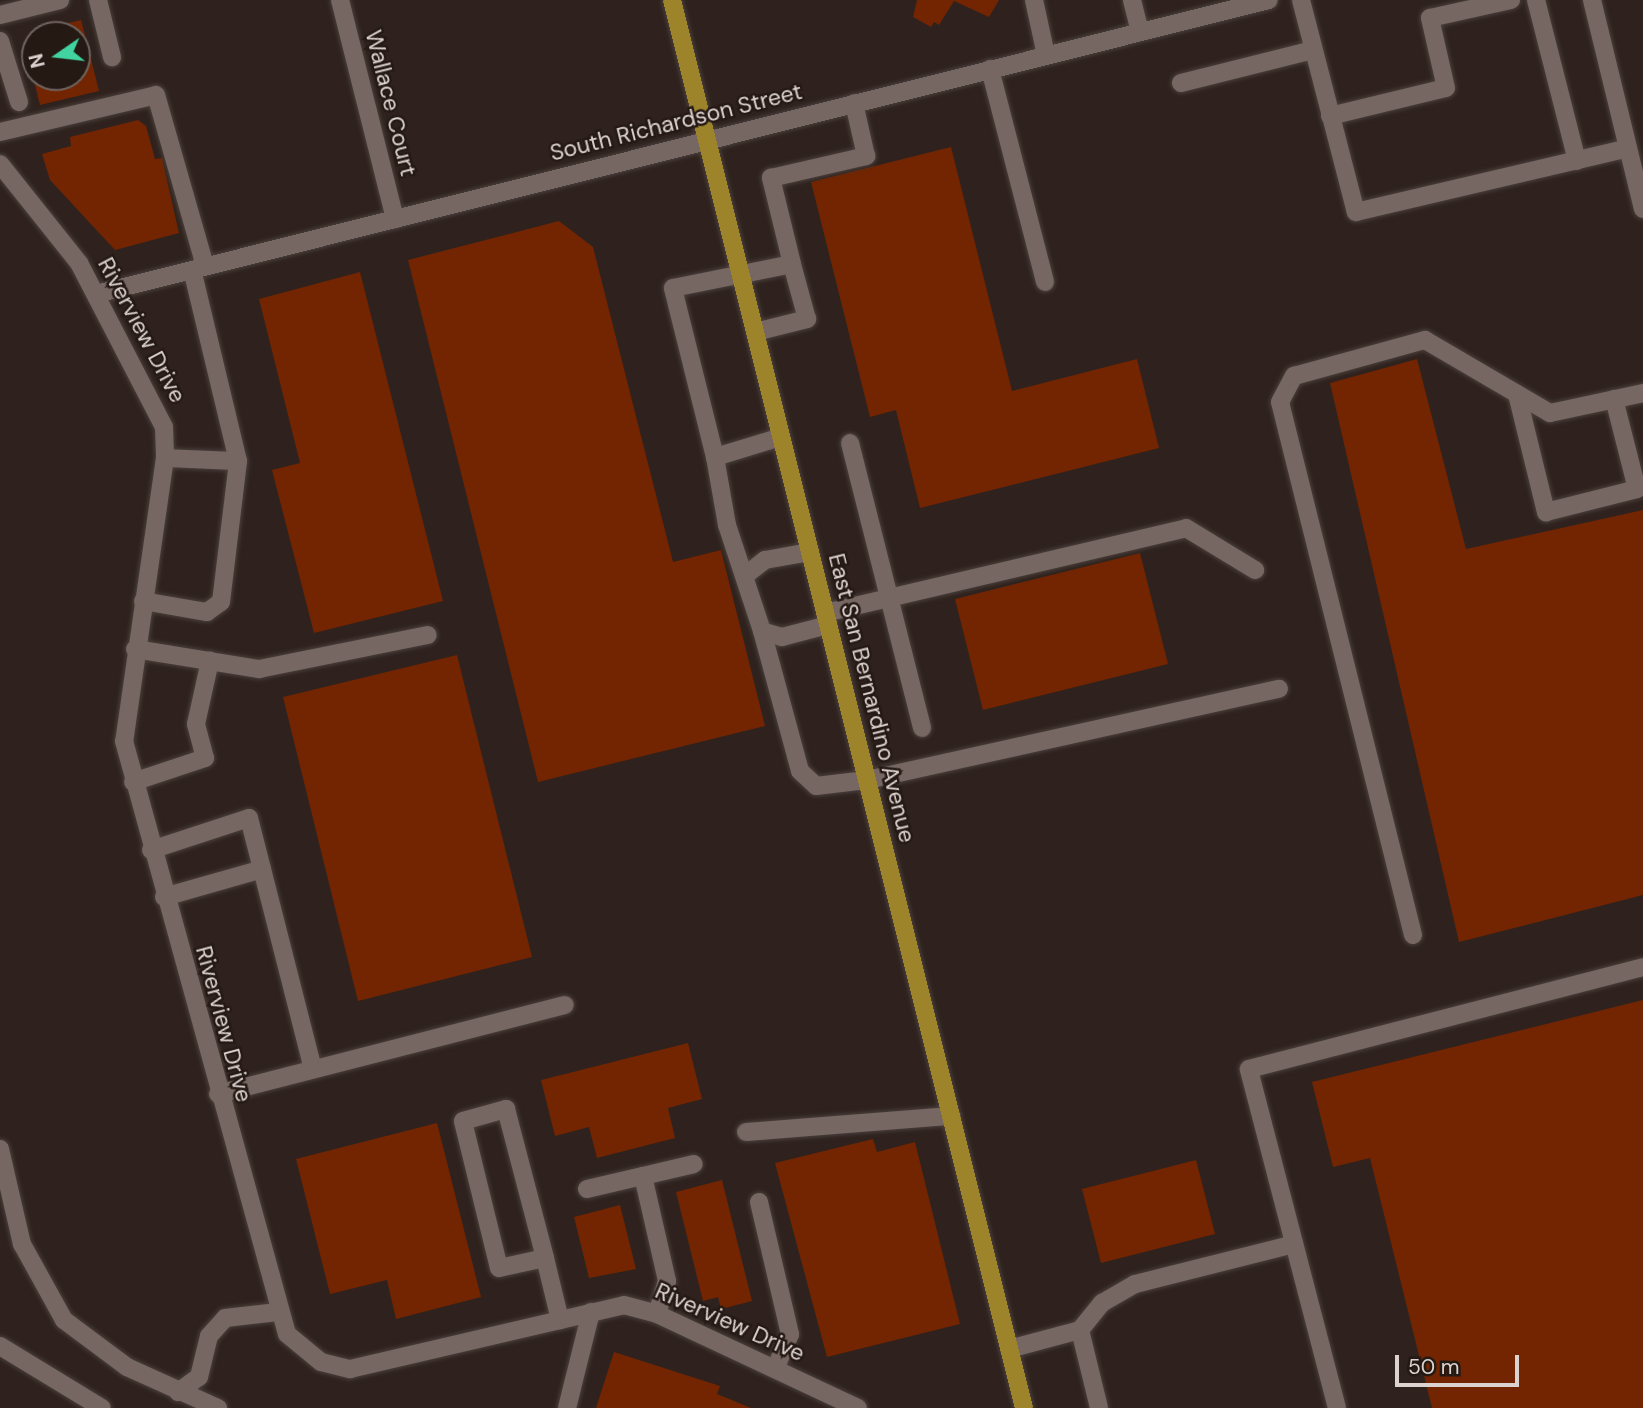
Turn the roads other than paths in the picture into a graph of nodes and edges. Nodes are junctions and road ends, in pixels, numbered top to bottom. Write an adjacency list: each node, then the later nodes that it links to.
1 (60, 0): 12 (street)
2 (98, 0): 17 (street)
3 (340, 0): 29 (street, Wallace Court)
4 (672, 0): 24 (main road, East San Bernardino Avenue)
5 (1034, 0): 16 (street)
6 (1132, 0): 13 (street)
7 (1269, 0): 13 (street, South Richardson Street)
8 (1301, 0): 15 (street)
9 (1511, 0): 22 (street)
10 (1536, 0): 26 (street)
11 (1592, 0): 25 (street)
12 (0, 15)
13 (1140, 32): 16 (street, South Richardson Street)
14 (0, 41): 20 (street)
15 (1314, 50): 19 (street); 22 (street)
16 (1046, 55): 18 (street, South Richardson Street)
17 (112, 57)
18 (990, 69): 21 (street, South Richardson Street); 33 (street)
19 (1181, 83)
20 (19, 102)
21 (853, 103): 24 (street, South Richardson Street); 30 (street)
22 (1330, 116): 26 (street)
23 (0, 132): 31 (street)
24 (707, 139): 29 (street, South Richardson Street); 32 (main road, East San Bernardino Avenue)
25 (1632, 141): 26 (street); 28 (street)
26 (1577, 160)
27 (0, 164): 34 (street, Riverview Drive)
28 (1643, 209)
29 (395, 219): 31 (street, South Richardson Street)
30 (792, 264): 32 (street); 35 (street)
31 (199, 268): 34 (street, South Richardson Street); 43 (street)
32 (741, 275): 35 (main road, East San Bernardino Avenue); 41 (street)
33 (1045, 282)
34 (96, 294): 42 (street, Riverview Drive)
35 (755, 331): 39 (main road, East San Bernardino Avenue)
36 (1643, 393): 38 (street)
37 (1517, 394): 38 (street); 38 (street); 61 (street)
38 (1614, 399)
39 (781, 437): 41 (street); 44 (main road, East San Bernardino Avenue)
40 (850, 443): 47 (street)
41 (715, 457): 46 (street)
42 (165, 458): 43 (street); 48 (street, Riverview Drive)
43 (238, 461): 48 (street)
44 (810, 552): 46 (street); 49 (main road, East San Bernardino Avenue)
45 (1255, 570): 47 (street)
46 (747, 574): 50 (street)
47 (890, 597): 49 (street); 55 (street)
48 (143, 601): 52 (street, Riverview Drive)
49 (827, 619): 50 (street); 56 (main road, East San Bernardino Avenue)
50 (762, 631): 56 (street)
51 (428, 635): 53 (street)
52 (135, 649): 53 (street); 57 (street, Riverview Drive)
53 (209, 661): 57 (street)
54 (1279, 689): 56 (street)
55 (922, 728)
56 (867, 780): 66 (main road, East San Bernardino Avenue)
57 (133, 782): 58 (street, Riverview Drive)
58 (151, 849): 59 (street); 60 (street, Riverview Drive)
59 (262, 869): 60 (street); 64 (street)
60 (164, 897): 65 (street, Riverview Drive)
61 (1413, 935)
62 (1643, 967): 73 (street)
63 (565, 1005): 64 (street)
64 (313, 1069): 65 (street)
65 (218, 1094): 75 (street, Riverview Drive)
66 (951, 1116): 67 (street); 81 (main road, East San Bernardino Avenue)
67 (746, 1132)
68 (0, 1149): 83 (street)
69 (694, 1164): 70 (street)
70 (643, 1176): 71 (street); 77 (street)
71 (587, 1189)
72 (759, 1202): 82 (street)
73 (1294, 1244): 79 (street); 90 (street)
74 (545, 1258): 74 (street); 78 (street)
75 (278, 1312): 78 (street, Riverview Drive); 83 (street)
76 (591, 1312): 77 (street, Riverview Drive); 78 (street, Riverview Drive); 86 (street)
77 (657, 1314): 82 (street, Riverview Drive)
78 (560, 1320)
79 (1080, 1330): 81 (street); 89 (street)
80 (0, 1346): 84 (street)
81 (1009, 1349): 88 (main road, East San Bernardino Avenue)
82 (775, 1369): 87 (street, Riverview Drive)
83 (178, 1392): 85 (street)
84 (102, 1408)
85 (218, 1408)
86 (567, 1408)
87 (858, 1408)
88 (1024, 1408)
89 (1099, 1408)
90 (1337, 1408)

